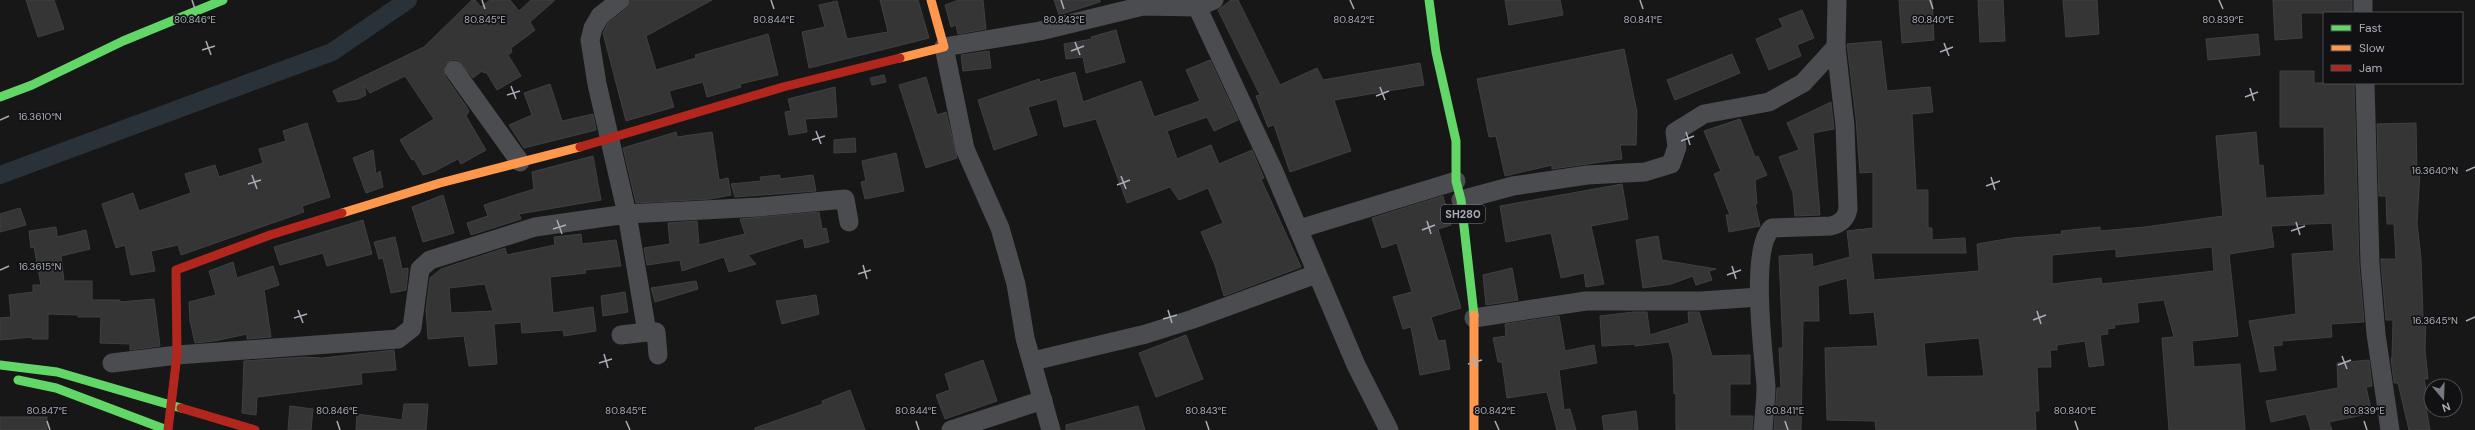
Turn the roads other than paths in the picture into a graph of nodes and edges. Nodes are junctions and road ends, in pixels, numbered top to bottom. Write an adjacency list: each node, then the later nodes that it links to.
1 (223, 0): 14 (street)
2 (620, 0): 15 (street)
3 (931, 0): 10 (street)
4 (1214, 0): 8 (street)
5 (1429, 0): 17 (street, SH280)
6 (1837, 0): 11 (street)
7 (2363, 0): 9 (street)
8 (1195, 4): 10 (street); 21 (street)
9 (2363, 12)
10 (944, 47): 15 (street); 29 (street)
11 (1836, 47): 18 (street); 23 (street)
12 (454, 70): 16 (street)
13 (2365, 84): 42 (street)
14 (0, 97)
15 (610, 139): 16 (street); 19 (street)
16 (520, 162): 27 (street)
17 (1456, 181): 18 (street, SH280); 21 (street)
18 (1461, 200): 24 (street, SH280)
19 (627, 214): 20 (street); 25 (street); 27 (street)
20 (848, 222)
21 (1299, 229): 22 (street)
22 (1316, 274): 29 (street); 39 (street)
23 (1759, 297): 24 (street); 41 (street)
24 (1474, 318): 40 (street, SH280)
25 (647, 332): 26 (street); 28 (street)
26 (621, 335)
27 (177, 355): 30 (street); 34 (street)
28 (658, 355)
29 (1033, 360): 33 (street)
30 (112, 363)
31 (0, 365): 34 (street)
32 (7, 378): 35 (street)
33 (1043, 400): 37 (street); 38 (street)
34 (171, 405): 35 (street); 36 (street)
35 (167, 430)
36 (255, 430)
37 (951, 430)
38 (1051, 430)
39 (1389, 430)
40 (1474, 430)
41 (1763, 430)
42 (2390, 430)

